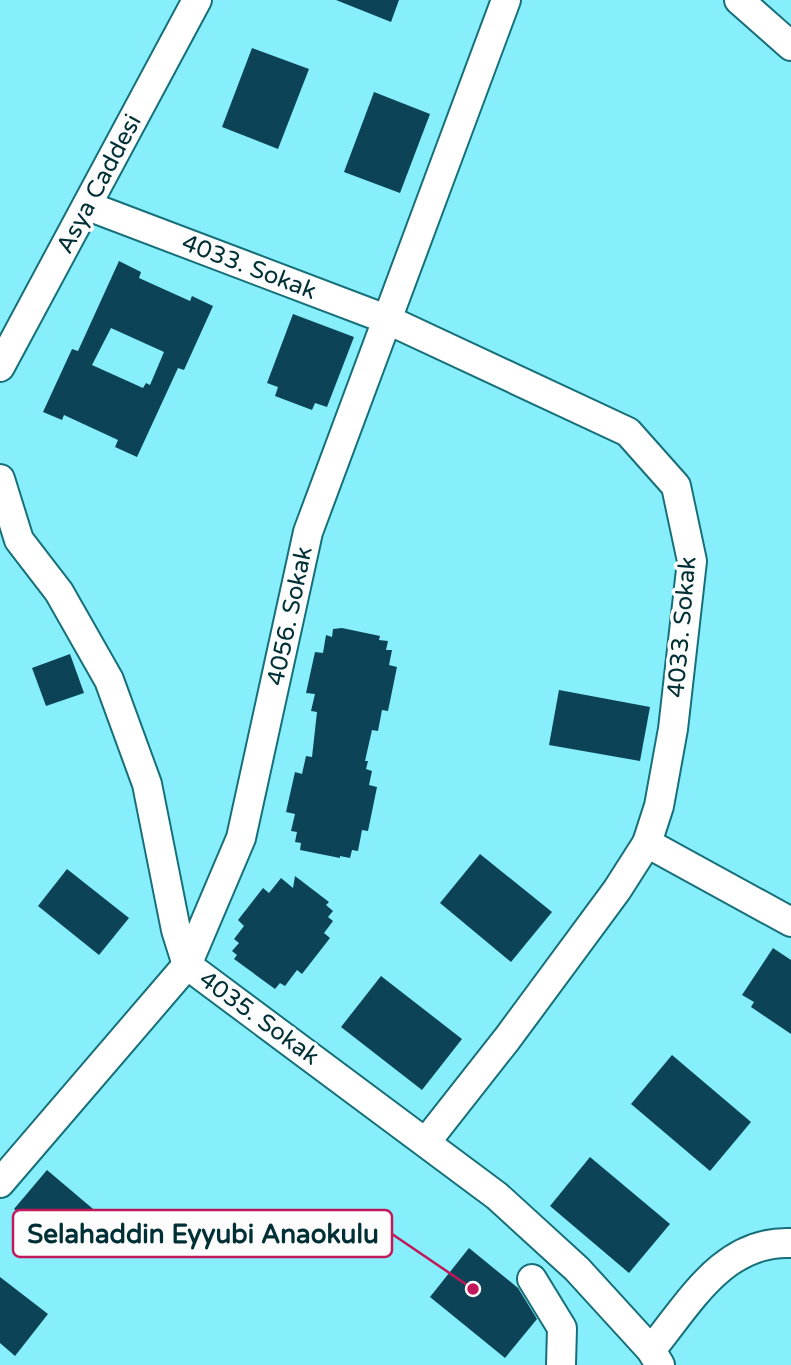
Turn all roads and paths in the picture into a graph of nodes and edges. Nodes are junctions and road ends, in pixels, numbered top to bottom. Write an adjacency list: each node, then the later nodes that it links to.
1 (197, 0): 5 (street, Asya Caddesi)
2 (506, 0): 6 (street, 4056. Sokak)
3 (739, 0): 4 (street)
4 (791, 46)
5 (88, 205): 6 (street, 4033. Sokak); 7 (street, Asya Caddesi)
6 (386, 319): 9 (street, 4033. Sokak); 11 (street, 4056. Sokak)
7 (0, 367)
8 (0, 479): 11 (street, 4035. Sokak)
9 (647, 843): 10 (street); 12 (street, 4033. Sokak)
10 (791, 922)
11 (187, 965): 12 (street, 4035. Sokak); 13 (street, 4056. Sokak)
12 (426, 1142): 16 (street, 4035. Sokak)
13 (0, 1183)
14 (791, 1243): 16 (street)
15 (532, 1279): 17 (street)
16 (656, 1357)
17 (561, 1365)

